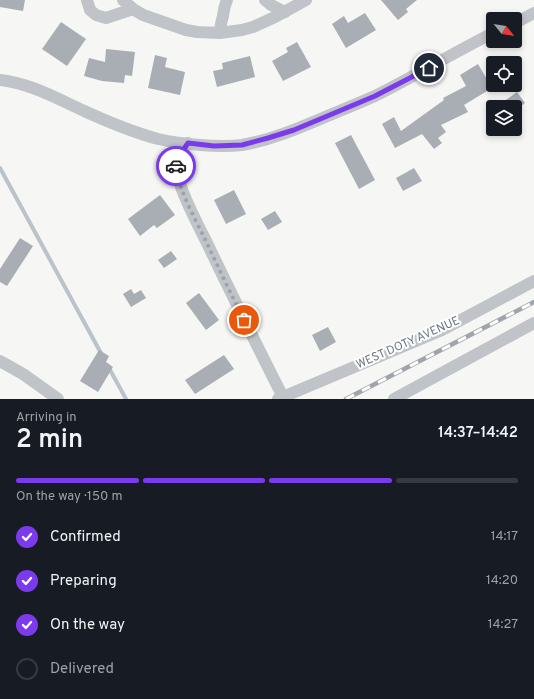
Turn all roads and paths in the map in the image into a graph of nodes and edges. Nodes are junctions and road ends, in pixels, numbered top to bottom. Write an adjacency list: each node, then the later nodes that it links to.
1 (87, 0): 6 (street)
2 (124, 0): 6 (street)
3 (227, 0): 10 (street)
4 (265, 0): 7 (street)
5 (306, 0): 7 (street)
6 (133, 9): 10 (street)
7 (285, 12): 10 (street)
8 (534, 14): 9 (street)
9 (522, 20)
10 (220, 33)
11 (486, 38): 13 (street)
12 (0, 80): 13 (street)
13 (188, 143): 17 (street)
14 (534, 281): 17 (street, WEST DOTY AVENUE)
15 (534, 323): 19 (street)
16 (0, 361): 18 (street)
17 (280, 398)
18 (58, 399)
19 (394, 399)

